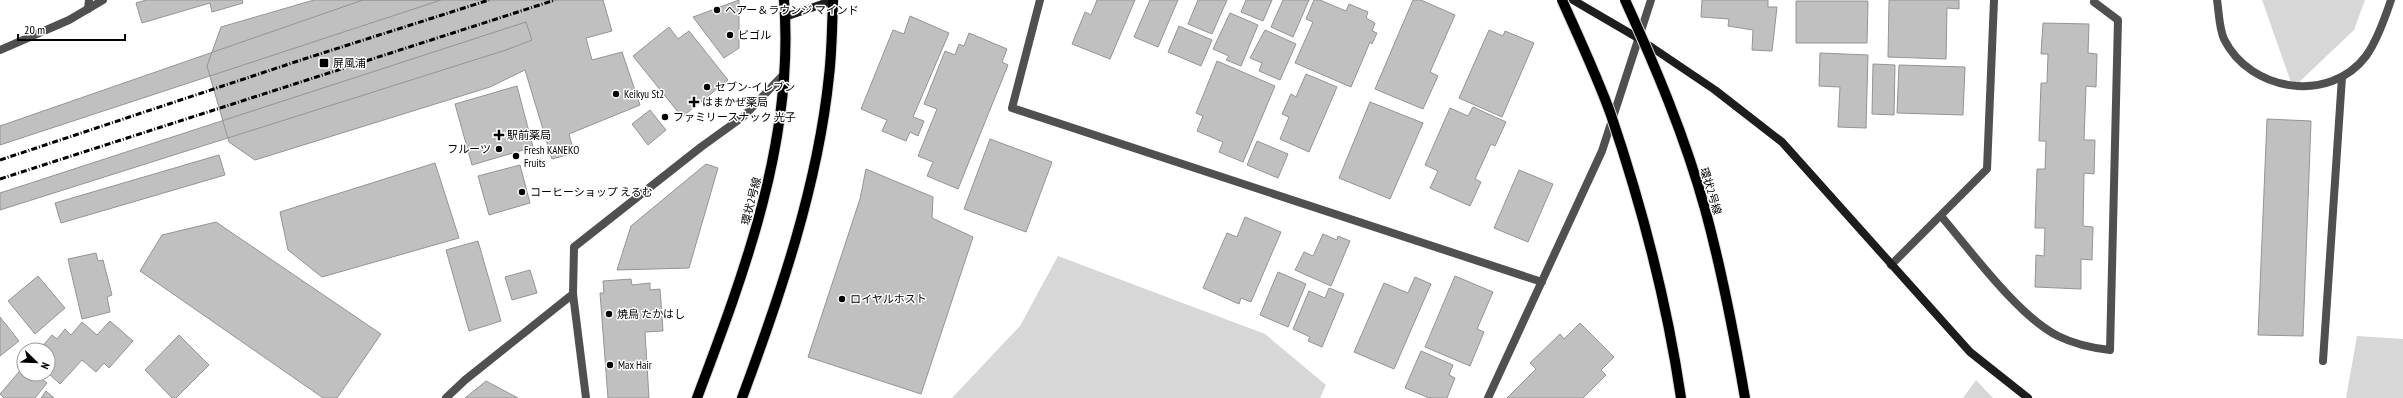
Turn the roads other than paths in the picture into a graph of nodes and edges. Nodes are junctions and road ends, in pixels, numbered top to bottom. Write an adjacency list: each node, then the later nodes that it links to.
1 (89, 0): 14 (street)
2 (103, 0): 14 (street)
3 (784, 0): 15 (main road, 環状2号線)
4 (833, 0): 15 (street); 28 (main road)
5 (1040, 0): 22 (street)
6 (1562, 0): 30 (main road, bridge)
7 (1573, 0): 16 (street)
8 (1625, 0): 31 (main road, 環状2号線, bridge)
9 (1651, 0): 16 (street)
10 (1994, 0): 20 (street)
11 (2216, 0): 19 (street)
12 (2390, 0): 19 (street)
13 (2094, 2): 20 (street)
14 (88, 9): 17 (street)
15 (785, 17): 18 (main road, 環状2号線)
16 (1638, 38): 21 (street); 22 (street)
17 (0, 50)
18 (784, 74): 23 (street); 27 (main road, 環状2号線)
19 (2342, 78): 24 (street)
20 (1941, 216): 21 (street)
21 (1891, 265): 32 (street)
22 (1542, 282): 29 (street)
23 (573, 294): 25 (street); 26 (street)
24 (2323, 361)
25 (446, 398)
26 (586, 398)
27 (697, 398)
28 (742, 398)
29 (1488, 398)
30 (1681, 398)
31 (1746, 398)
32 (2028, 398)

